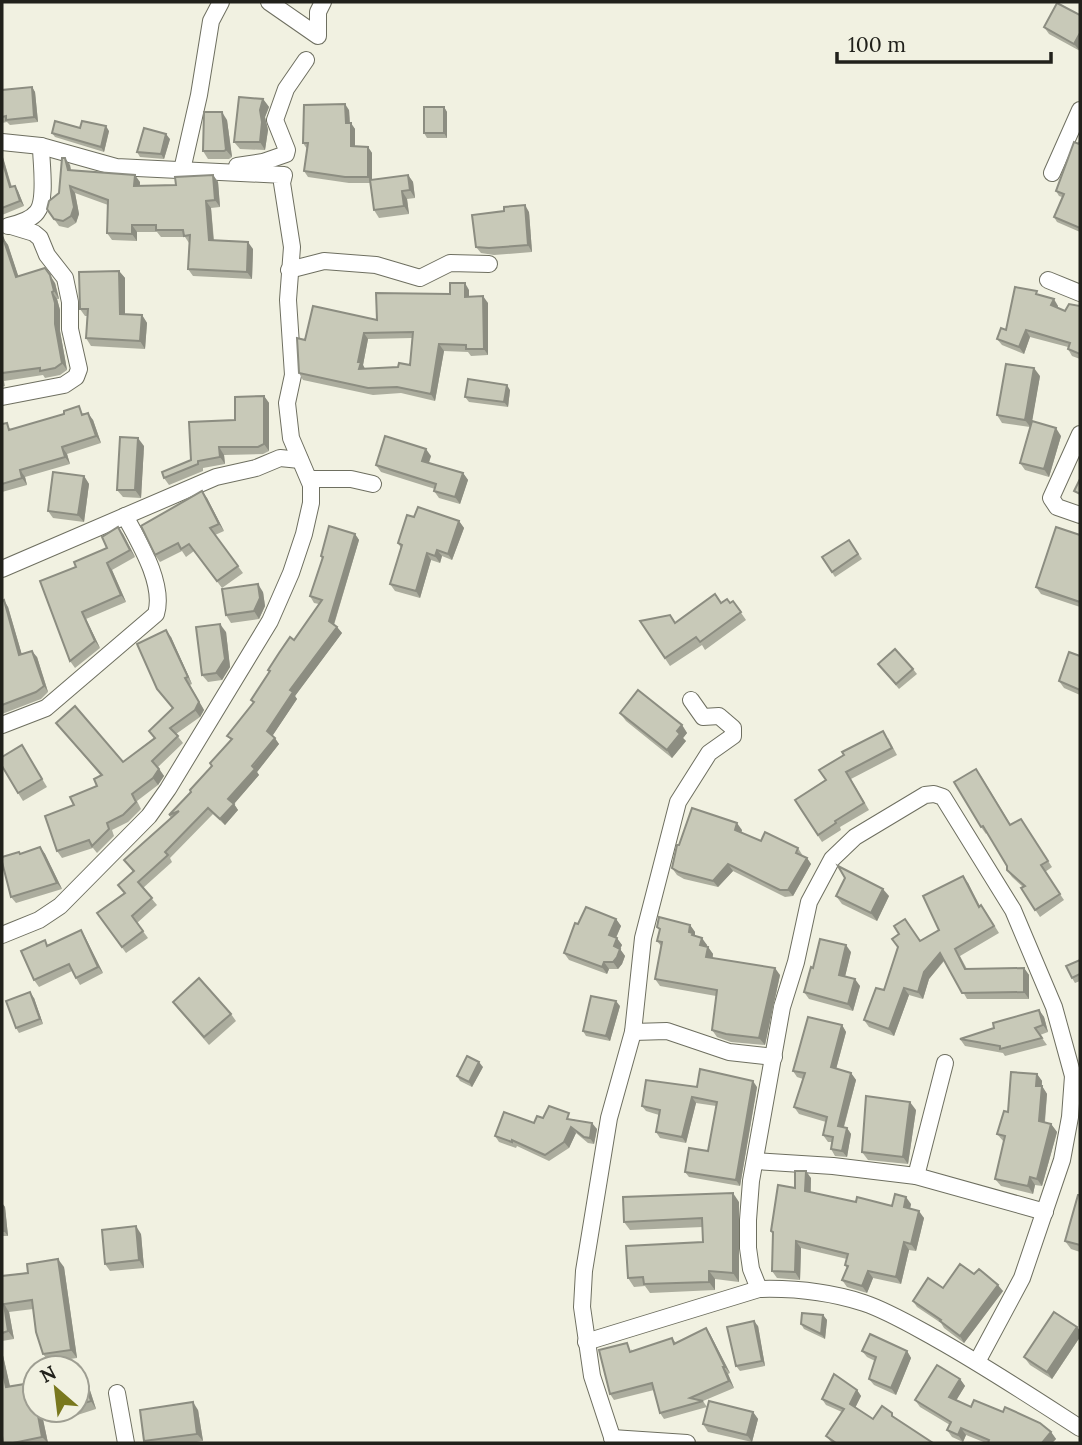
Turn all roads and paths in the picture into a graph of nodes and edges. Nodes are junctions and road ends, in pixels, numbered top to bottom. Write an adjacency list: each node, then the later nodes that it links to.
1 (221, 2): 8 (street)
2 (269, 2): 3 (street)
3 (323, 2)
4 (306, 60): 8 (street)
5 (1080, 110): 9 (street)
6 (2, 142): 7 (street)
7 (41, 146): 8 (street); 10 (street)
8 (188, 164): 12 (street)
9 (1052, 173)
10 (6, 227): 15 (street)
11 (489, 264): 12 (street)
12 (289, 270): 17 (street)
13 (1048, 280): 14 (street)
14 (1080, 293)
15 (2, 397)
16 (1080, 434): 22 (street)
17 (291, 438): 18 (street); 19 (street)
18 (280, 458): 19 (street); 23 (street)
19 (300, 460): 20 (street)
20 (310, 478): 21 (street); 27 (street)
21 (373, 484)
22 (1080, 515)
23 (125, 516): 24 (street); 26 (street)
24 (2, 569)
25 (691, 700): 28 (street)
26 (2, 725)
27 (2, 935)
28 (633, 1032): 29 (street); 35 (street)
29 (775, 1057): 31 (street); 33 (street)
30 (945, 1063): 32 (street)
31 (755, 1161): 32 (street); 34 (street)
32 (916, 1176): 33 (street)
33 (1045, 1212): 36 (street)
34 (759, 1289): 35 (street); 36 (street)
35 (586, 1342): 39 (street)
36 (977, 1362): 38 (street)
37 (117, 1393): 40 (street)
38 (1080, 1429)
39 (613, 1441): 41 (street)
40 (126, 1443)
41 (687, 1443)

